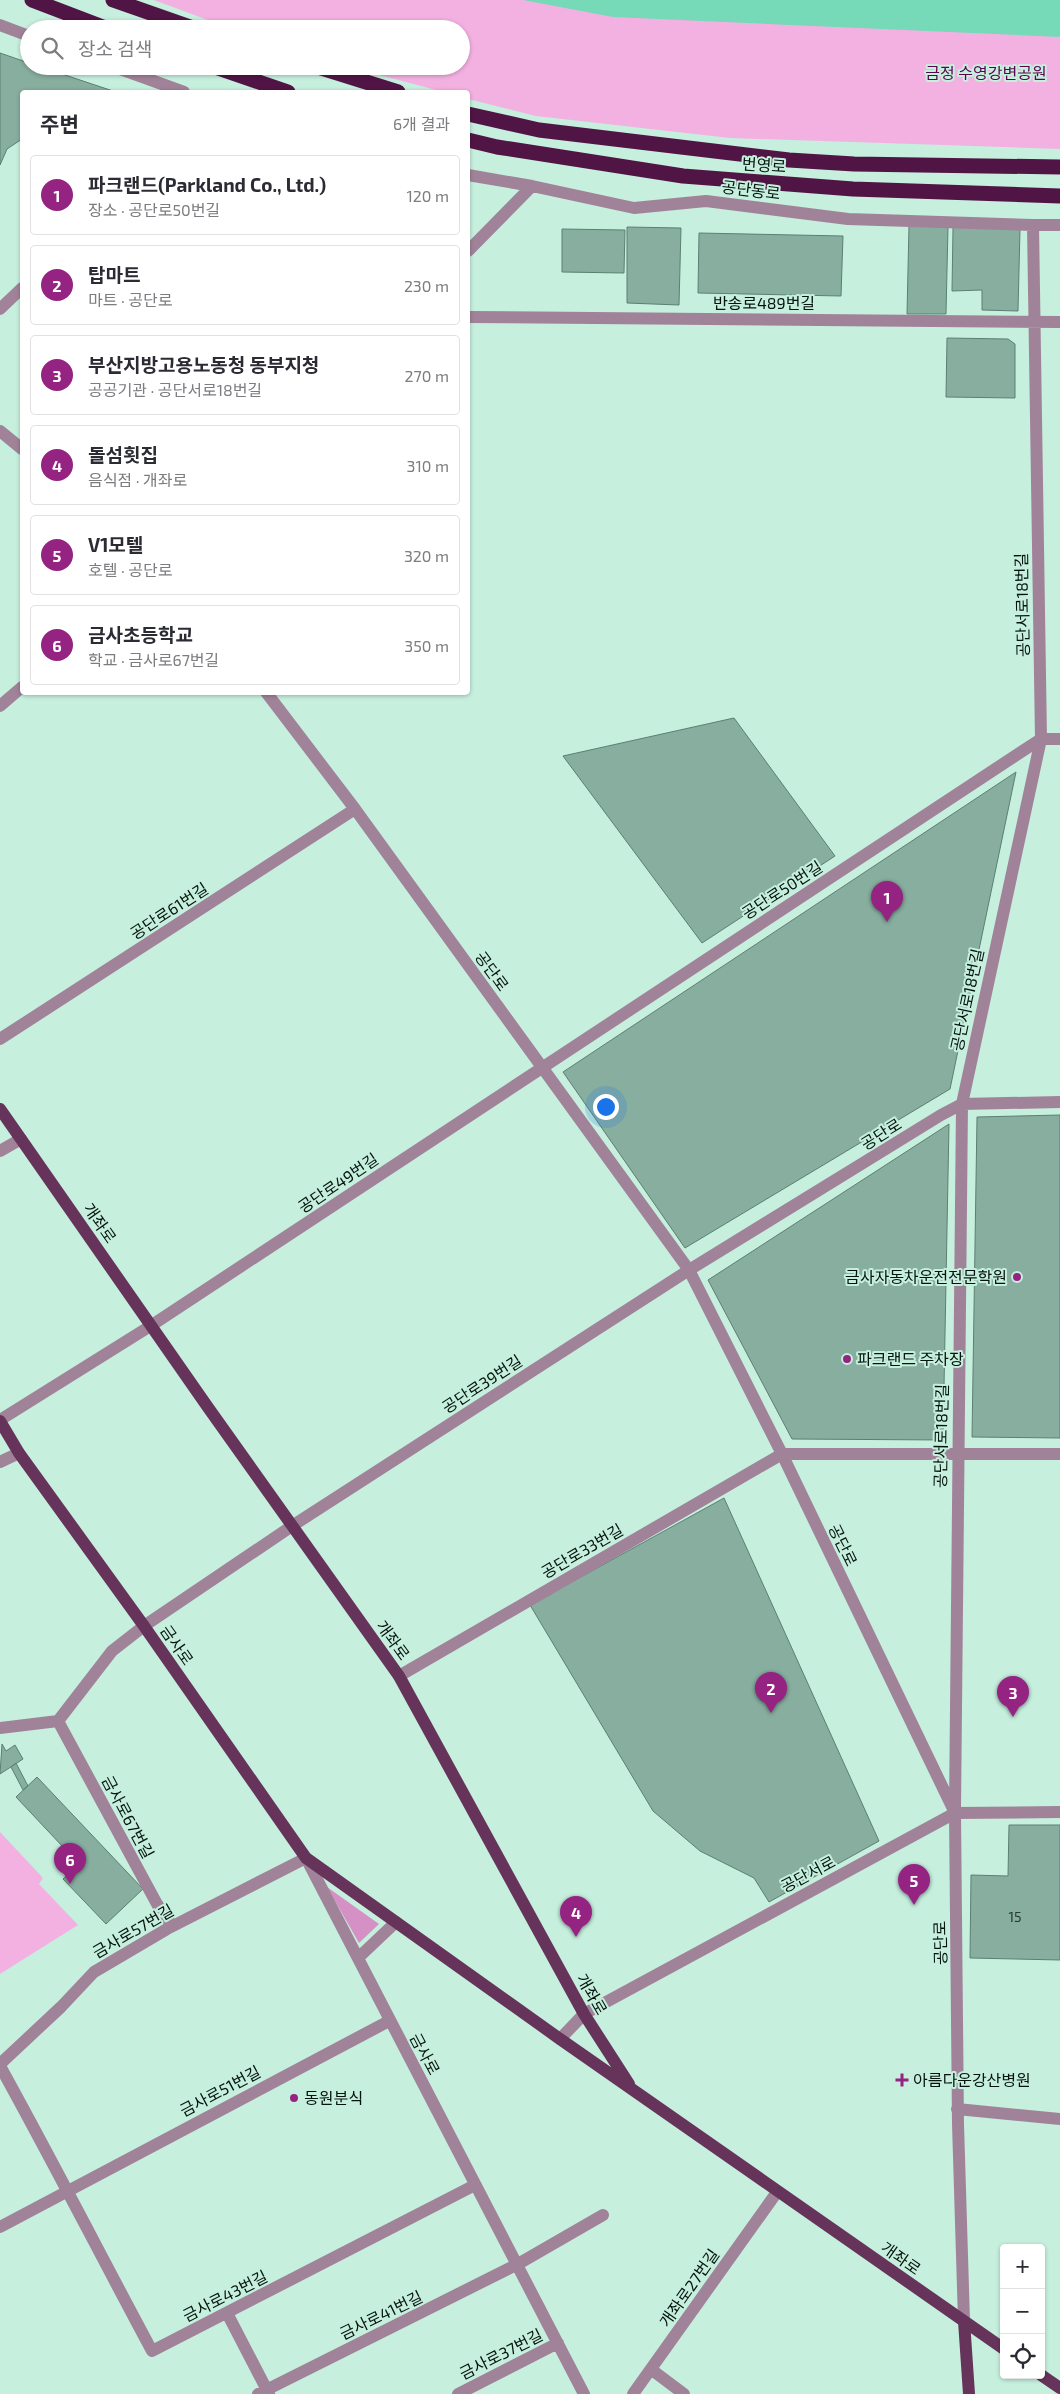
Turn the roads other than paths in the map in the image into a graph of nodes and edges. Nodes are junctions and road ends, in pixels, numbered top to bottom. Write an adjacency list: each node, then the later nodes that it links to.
1 (32, 0): 3 (highway)
2 (113, 0): 4 (highway)
3 (84, 20)
4 (170, 20)
5 (0, 26): 6 (street)
6 (20, 33)
7 (137, 75): 10 (street)
8 (238, 75): 11 (highway)
9 (344, 75): 12 (highway)
10 (178, 90)
11 (282, 90)
12 (392, 90)
13 (470, 114): 15 (highway, 번영로)
14 (470, 140): 18 (highway, 번영로)
15 (1060, 167)
16 (470, 174): 17 (street, 공단동로)
17 (532, 186): 19 (street, 공단동로); 21 (street)
18 (1060, 196)
19 (1033, 225): 20 (street); 25 (street, 공단서로18번길)
20 (1060, 225)
21 (470, 249)
22 (20, 290): 23 (street)
23 (0, 309)
24 (470, 317): 25 (street, 반송로489번길)
25 (1033, 321): 26 (street, 반송로489번길); 32 (street, 공단서로18번길)
26 (1060, 322)
27 (0, 431): 28 (street)
28 (20, 447)
29 (20, 689): 31 (street)
30 (268, 695): 34 (street, 공단로)
31 (0, 706)
32 (1041, 739): 33 (street); 36 (street, 공단로50번길); 38 (street, 공단서로18번길)
33 (1060, 739)
34 (355, 809): 35 (street, 공단로61번길); 36 (street, 공단로)
35 (0, 1039)
36 (541, 1067): 42 (street, 공단로); 43 (street, 공단로49번길)
37 (1060, 1102): 38 (street)
38 (962, 1104): 42 (street, 공단로); 47 (street, 공단서로18번길)
39 (0, 1109): 40 (main road, 개좌로)
40 (21, 1139): 41 (street); 43 (main road, 개좌로)
41 (0, 1151)
42 (689, 1270): 46 (street, 공단로); 50 (street, 공단로39번길)
43 (152, 1325): 44 (street); 50 (main road, 개좌로)
44 (0, 1420): 45 (main road, 금사로)
45 (19, 1454): 49 (street); 51 (main road, 금사로)
46 (782, 1454): 47 (street); 52 (street, 공단로33번길); 56 (street, 공단로)
47 (957, 1454): 48 (street); 56 (street, 공단서로18번길)
48 (1060, 1454)
49 (0, 1462)
50 (292, 1526): 51 (street); 52 (main road, 개좌로)
51 (144, 1626): 53 (street); 57 (main road, 금사로)
52 (399, 1676): 61 (main road, 개좌로)
53 (58, 1721): 54 (street); 59 (street, 금사로67번길)
54 (0, 1728)
55 (1060, 1812): 56 (street, 공단서로)
56 (955, 1813): 61 (street, 공단서로); 66 (street, 공단로)
57 (306, 1858): 58 (main road, 금사로); 59 (street, 금사로57번길); 60 (street, 금사로)
58 (396, 1922): 60 (street); 63 (main road, 금사로)
59 (172, 1926): 64 (street, 금사로57번길)
60 (358, 1958): 62 (street, 금사로)
61 (584, 2014): 63 (street, 공단서로); 65 (main road, 개좌로)
62 (389, 2020): 68 (street, 금사로); 69 (street, 금사로51번길)
63 (560, 2039): 65 (main road, 금사로)
64 (0, 2065): 69 (street)
65 (633, 2090): 70 (main road, 개좌로)
66 (958, 2109): 67 (street); 75 (street, 공단로)
67 (1060, 2120)
68 (475, 2185): 73 (street, 금사로); 74 (street, 금사로43번길)
69 (67, 2190): 72 (street, 금사로51번길); 74 (street, 금사로43번길)
70 (777, 2192): 75 (main road, 개좌로); 78 (street, 개좌로27번길)
71 (603, 2215): 73 (street)
72 (0, 2227)
73 (518, 2264): 76 (street, 금사로); 81 (street, 금사로41번길)
74 (227, 2313): 81 (street)
75 (964, 2321): 77 (main road, 개좌로); 86 (main road)
76 (558, 2343): 82 (street, 금사로37번길); 83 (street, 금사로)
77 (1000, 2346)
78 (652, 2370): 84 (street, 개좌로27번길); 85 (street)
79 (1045, 2378): 80 (main road)
80 (1060, 2388)
81 (265, 2393)
82 (458, 2394)
83 (584, 2394)
84 (633, 2394)
85 (684, 2394)
86 (969, 2394)

